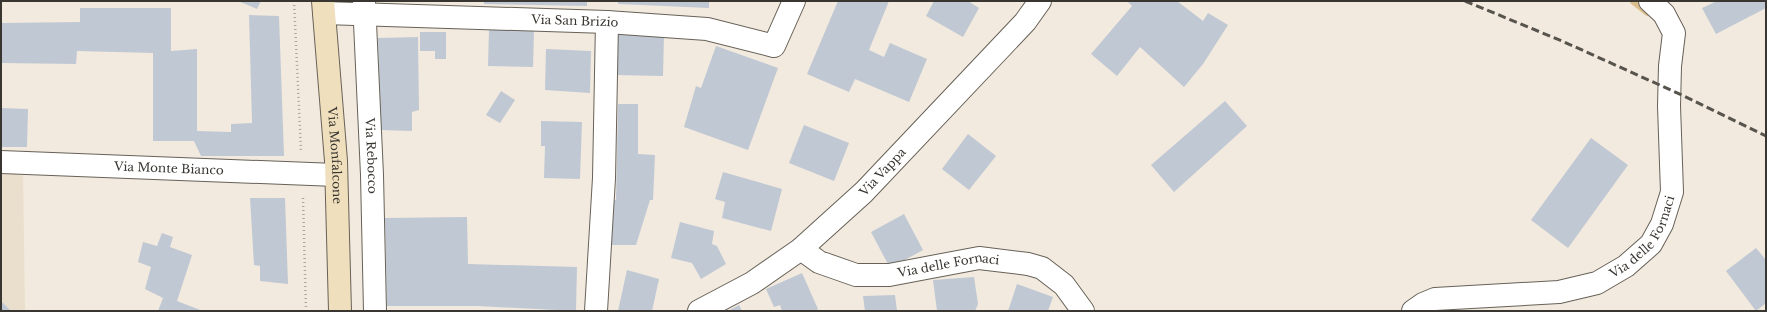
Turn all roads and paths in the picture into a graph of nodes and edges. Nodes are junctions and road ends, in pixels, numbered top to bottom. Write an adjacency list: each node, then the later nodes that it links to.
1 (794, 1): 7 (street, Via San Brizio)
2 (1040, 1): 10 (street, Via Vappa)
3 (1650, 1): 16 (street, Via delle Fornaci)
4 (324, 7): 5 (street, Via San Brizio); 9 (main road, Via Monfalcone)
5 (364, 8): 6 (street, Via San Brizio); 12 (street, Via Rebocco)
6 (474, 10): 7 (street, Via San Brizio)
7 (607, 22): 13 (street)
8 (1, 162): 9 (street, Via Monte Bianco)
9 (336, 175): 11 (main road, Via Monfalcone)
10 (801, 249): 14 (street, Via Vappa); 15 (street, Via delle Fornaci)
11 (340, 311)
12 (375, 311)
13 (596, 311)
14 (699, 311)
15 (1083, 311)
16 (1413, 311)

